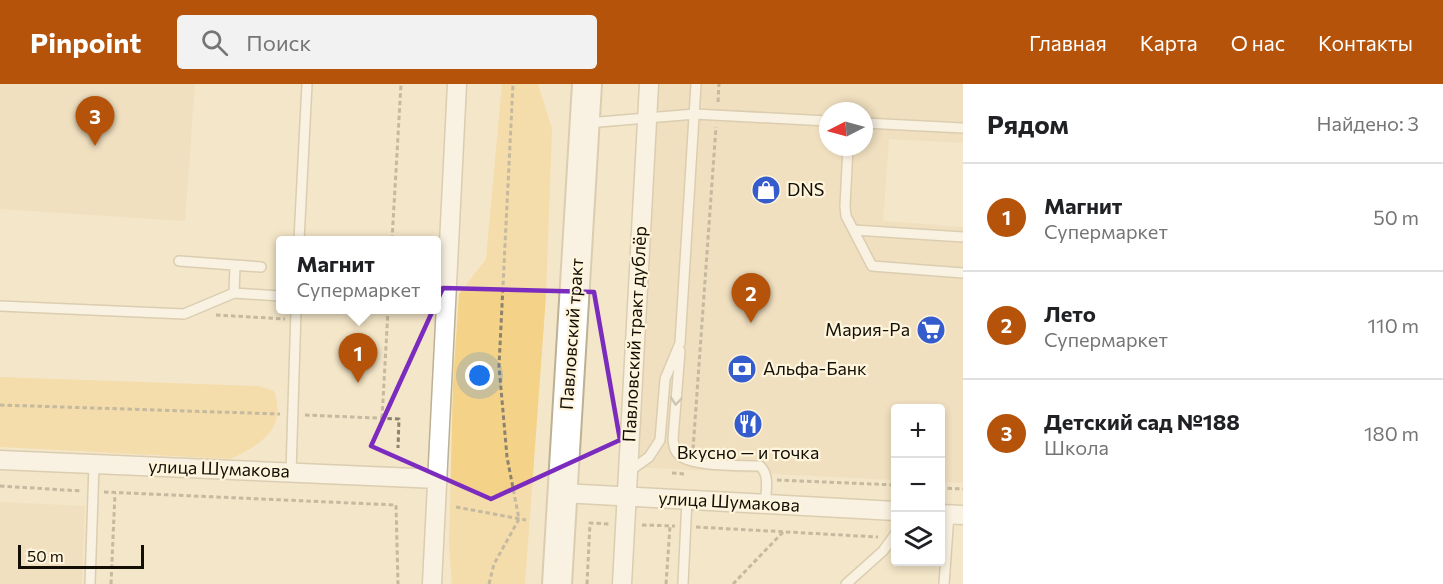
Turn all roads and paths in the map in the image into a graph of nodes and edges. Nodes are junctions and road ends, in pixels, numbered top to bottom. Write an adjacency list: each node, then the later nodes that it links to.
1 (307, 84): 18 (lane)
2 (401, 84): 19 (path)
3 (456, 84): 42 (street)
4 (513, 84): 57 (path)
5 (587, 84): 13 (main road, Павловский тракт)
6 (649, 84): 11 (street, Павловский тракт дублёр)
7 (696, 84): 9 (lane)
8 (719, 84): 10 (path)
9 (695, 114): 10 (lane); 11 (lane); 31 (lane)
10 (717, 115): 12 (lane); 37 (path)
11 (647, 117): 13 (lane); 40 (street, Павловский тракт дублёр)
12 (819, 121)
13 (585, 123): 50 (main road, Павловский тракт)
14 (873, 123): 15 (lane)
15 (963, 128)
16 (848, 156): 17 (lane)
17 (854, 230): 20 (lane); 24 (lane)
18 (299, 236)
19 (392, 236)
20 (963, 237)
21 (179, 261): 22 (lane)
22 (235, 266): 23 (lane); 25 (lane)
23 (261, 267)
24 (963, 273)
25 (234, 293): 26 (lane); 28 (lane)
26 (276, 296)
27 (0, 306): 28 (lane)
28 (184, 314): 29 (path)
29 (296, 314): 33 (lane)
30 (388, 314): 34 (path)
31 (680, 343): 37 (lane, one-way to 37); 40 (lane)
32 (0, 405): 33 (path)
33 (293, 415): 34 (path); 39 (lane)
34 (382, 418): 35 (path)
35 (398, 448)
36 (0, 460): 38 (street, улица Шумакова)
37 (692, 461): 41 (path); 43 (lane)
38 (94, 465): 39 (street, улица Шумакова); 48 (lane)
39 (291, 472): 42 (street, улица Шумакова)
40 (627, 472): 51 (street, Павловский тракт дублёр)
41 (672, 473)
42 (438, 479): 67 (street)
43 (767, 479): 44 (path); 53 (lane)
44 (891, 485)
45 (0, 486): 48 (path)
46 (945, 488): 47 (path)
47 (963, 489)
48 (93, 491): 49 (path); 64 (lane)
49 (115, 492): 65 (path); 66 (path)
50 (562, 493): 51 (street, улица Шумакова); 69 (main road, Павловский тракт)
51 (626, 496): 52 (street, улица Шумакова); 71 (street, Павловский тракт дублёр)
52 (687, 499): 53 (street, улица Шумакова); 60 (lane)
53 (765, 504): 55 (street, улица Шумакова)
54 (456, 507): 57 (path)
55 (891, 511)
56 (951, 514): 76 (lane)
57 (519, 519): 58 (path); 68 (path)
58 (526, 520)
59 (590, 523): 70 (path)
60 (686, 526): 61 (path); 72 (path); 73 (lane)
61 (784, 531): 62 (path); 74 (path)
62 (891, 535)
63 (891, 540): 75 (lane)
64 (90, 584)
65 (111, 584)
66 (398, 584)
67 (432, 584)
68 (489, 584)
69 (557, 584)
70 (587, 584)
71 (621, 584)
72 (666, 584)
73 (683, 584)
74 (733, 584)
75 (846, 584)
76 (944, 584)

